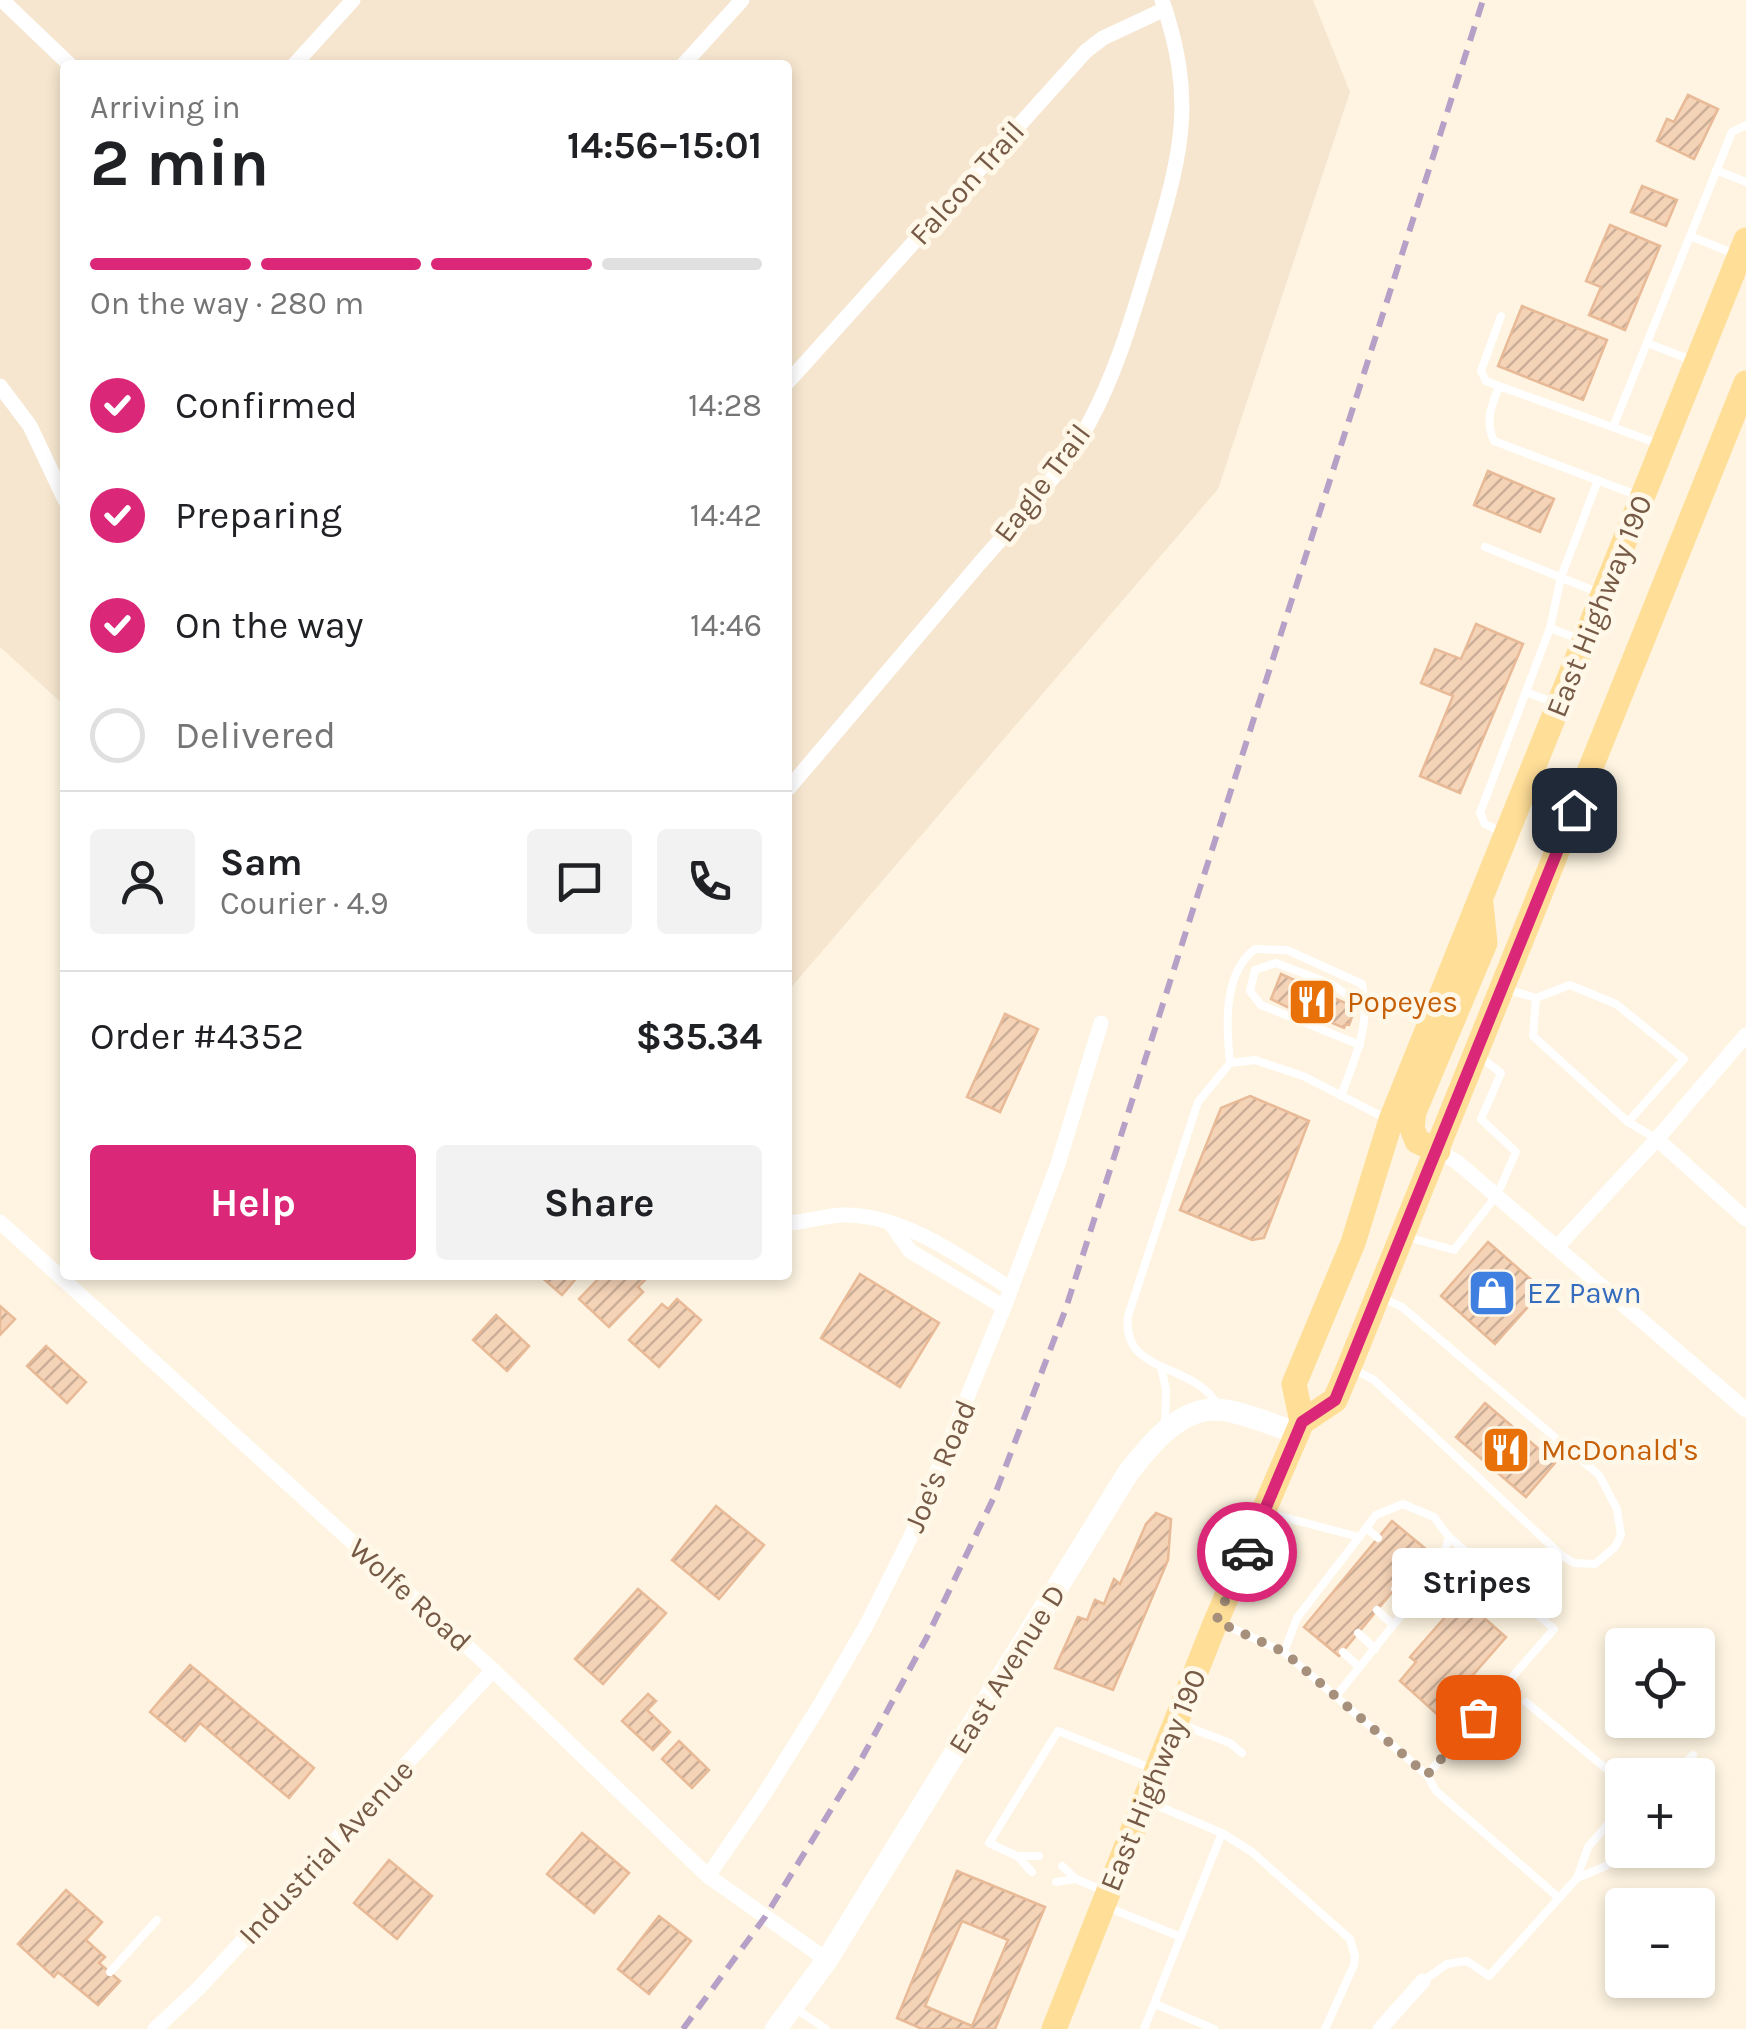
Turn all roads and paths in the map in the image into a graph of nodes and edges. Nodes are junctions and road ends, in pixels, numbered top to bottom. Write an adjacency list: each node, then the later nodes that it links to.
1 (2, 0): 5 (street)
2 (353, 0): 6 (street)
3 (742, 0): 7 (street)
4 (1163, 4): 16 (street, Falcon Trail); 32 (street, Eagle Trail)
5 (65, 60)
6 (299, 60)
7 (688, 60)
8 (1746, 124): 9 (lane)
9 (1716, 170): 10 (lane); 11 (lane)
10 (1746, 182)
11 (1690, 236): 12 (lane); 14 (lane)
12 (1743, 248): 15 (main road, East Highway 190)
13 (1501, 316): 19 (lane)
14 (1647, 344): 15 (lane); 20 (lane)
15 (1696, 362): 21 (main road, East Highway 190)
16 (792, 378)
17 (1746, 383): 35 (main road, East Highway 190)
18 (0, 386): 23 (street)
19 (1499, 386): 20 (lane); 22 (lane)
20 (1613, 427): 21 (lane)
21 (1663, 445): 24 (main road, East Highway 190)
22 (1598, 480): 24 (lane); 26 (lane)
23 (60, 489)
24 (1642, 498): 27 (main road, East Highway 190)
25 (1485, 547): 26 (lane)
26 (1561, 577): 27 (lane); 28 (lane)
27 (1604, 594): 29 (main road, East Highway 190)
28 (1550, 628): 29 (lane); 30 (lane)
29 (1585, 641): 31 (main road, East Highway 190)
30 (1526, 692): 31 (lane); 33 (lane)
31 (1559, 704): 33 (main road, East Highway 190)
32 (792, 784)
33 (1506, 835): 34 (main road, East Highway 190)
34 (1481, 898): 44 (main road, East Highway 190); 47 (main road)
35 (1503, 988): 36 (lane); 41 (main road, East Highway 190)
36 (1536, 998): 45 (lane); 45 (lane)
37 (1367, 1008): 40 (lane); 40 (lane); 42 (lane)
38 (1101, 1022): 57 (street, Joe's Road)
39 (1746, 1034): 46 (street)
40 (1360, 1045): 43 (lane)
41 (1476, 1054): 47 (main road, East Highway 190); 48 (lane)
42 (1230, 1063): 43 (lane); 60 (lane)
43 (1341, 1096): 44 (lane)
44 (1391, 1120): 64 (main road, East Highway 190)
45 (1628, 1122): 46 (lane)
46 (1657, 1139): 49 (street); 54 (street)
47 (1438, 1151): 48 (street); 53 (main road, East Highway 190)
48 (1497, 1195): 53 (lane); 54 (street)
49 (1746, 1219)
50 (0, 1222): 55 (street, Wolfe Road)
51 (792, 1222): 52 (street)
52 (890, 1224): 57 (street); 59 (street)
53 (1403, 1236): 58 (main road, East Highway 190)
54 (1558, 1246): 63 (street)
55 (60, 1277)
56 (64, 1280): 95 (street, Wolfe Road)
57 (1011, 1289): 59 (street, Joe's Road)
58 (1378, 1296): 61 (main road, East Highway 190); 61 (lane)
59 (1004, 1307): 111 (street, Joe's Road)
60 (1161, 1367): 62 (lane); 65 (lane)
61 (1349, 1367): 64 (main road, East Highway 190)
62 (1220, 1410): 64 (main road); 65 (main road, East Avenue D)
63 (1746, 1410)
64 (1300, 1428): 66 (main road, East Highway 190)
65 (1165, 1430): 119 (main road, East Avenue D)
66 (1264, 1512): 70 (lane); 87 (main road, East Highway 190)
67 (1380, 1514): 68 (lane); 69 (lane); 71 (lane)
68 (1390, 1523)
69 (1366, 1528): 70 (lane); 72 (lane)
70 (1359, 1537): 73 (lane)
71 (1449, 1537): 76 (lane); 102 (lane)
72 (1378, 1538)
73 (1348, 1552): 75 (lane); 78 (lane)
74 (1424, 1553): 76 (lane)
75 (1359, 1561)
76 (1440, 1567): 80 (lane)
77 (1412, 1568): 80 (lane)
78 (1332, 1572): 79 (lane); 82 (lane)
79 (1343, 1580)
80 (1428, 1582): 84 (lane)
81 (1394, 1589): 84 (lane)
82 (1315, 1596): 83 (lane); 86 (lane)
83 (1324, 1603)
84 (1410, 1605): 89 (lane)
85 (1377, 1610): 89 (lane)
86 (1300, 1615): 88 (lane); 92 (lane)
87 (1216, 1621): 92 (lane); 98 (main road, East Highway 190)
88 (1308, 1622)
89 (1394, 1625): 91 (lane)
90 (1358, 1633): 91 (lane)
91 (1374, 1648): 94 (lane)
92 (1284, 1652): 96 (lane)
93 (1342, 1652): 94 (lane)
94 (1360, 1667): 96 (lane)
95 (493, 1670): 111 (street, Wolfe Road); 125 (street, Industrial Avenue)
96 (1337, 1695): 102 (lane)
97 (1526, 1702): 100 (lane)
98 (1176, 1723): 99 (lane); 101 (main road, East Highway 190)
99 (1242, 1753)
100 (1605, 1768)
101 (1157, 1770): 103 (main road, East Highway 190); 106 (lane)
102 (1427, 1775): 115 (lane)
103 (1145, 1800): 105 (lane); 116 (main road, East Highway 190)
104 (1605, 1828): 112 (lane)
105 (1222, 1833): 118 (lane); 130 (lane)
106 (1017, 1856): 107 (lane); 110 (lane)
107 (1039, 1856)
108 (1062, 1866): 113 (lane)
109 (1605, 1866): 112 (lane)
110 (1032, 1872)
111 (708, 1876): 119 (street, Wolfe Road)
112 (1577, 1878): 115 (lane)
113 (1076, 1880): 114 (lane); 116 (lane)
114 (1056, 1882)
115 (1559, 1898): 121 (lane)
116 (1106, 1899): 118 (lane); 124 (main road, East Highway 190)
117 (156, 1920): 120 (lane)
118 (1181, 1937): 122 (lane)
119 (827, 1960): 123 (main road, East Avenue D)
120 (110, 1972)
121 (1423, 1981): 131 (street)
122 (1156, 2004): 128 (lane); 129 (lane)
123 (794, 2007): 126 (main road, East Avenue D); 127 (lane)
124 (1057, 2028)
125 (154, 2029)
126 (776, 2029)
127 (826, 2029)
128 (1144, 2029)
129 (1214, 2029)
130 (1325, 2029)
131 (1380, 2029)

